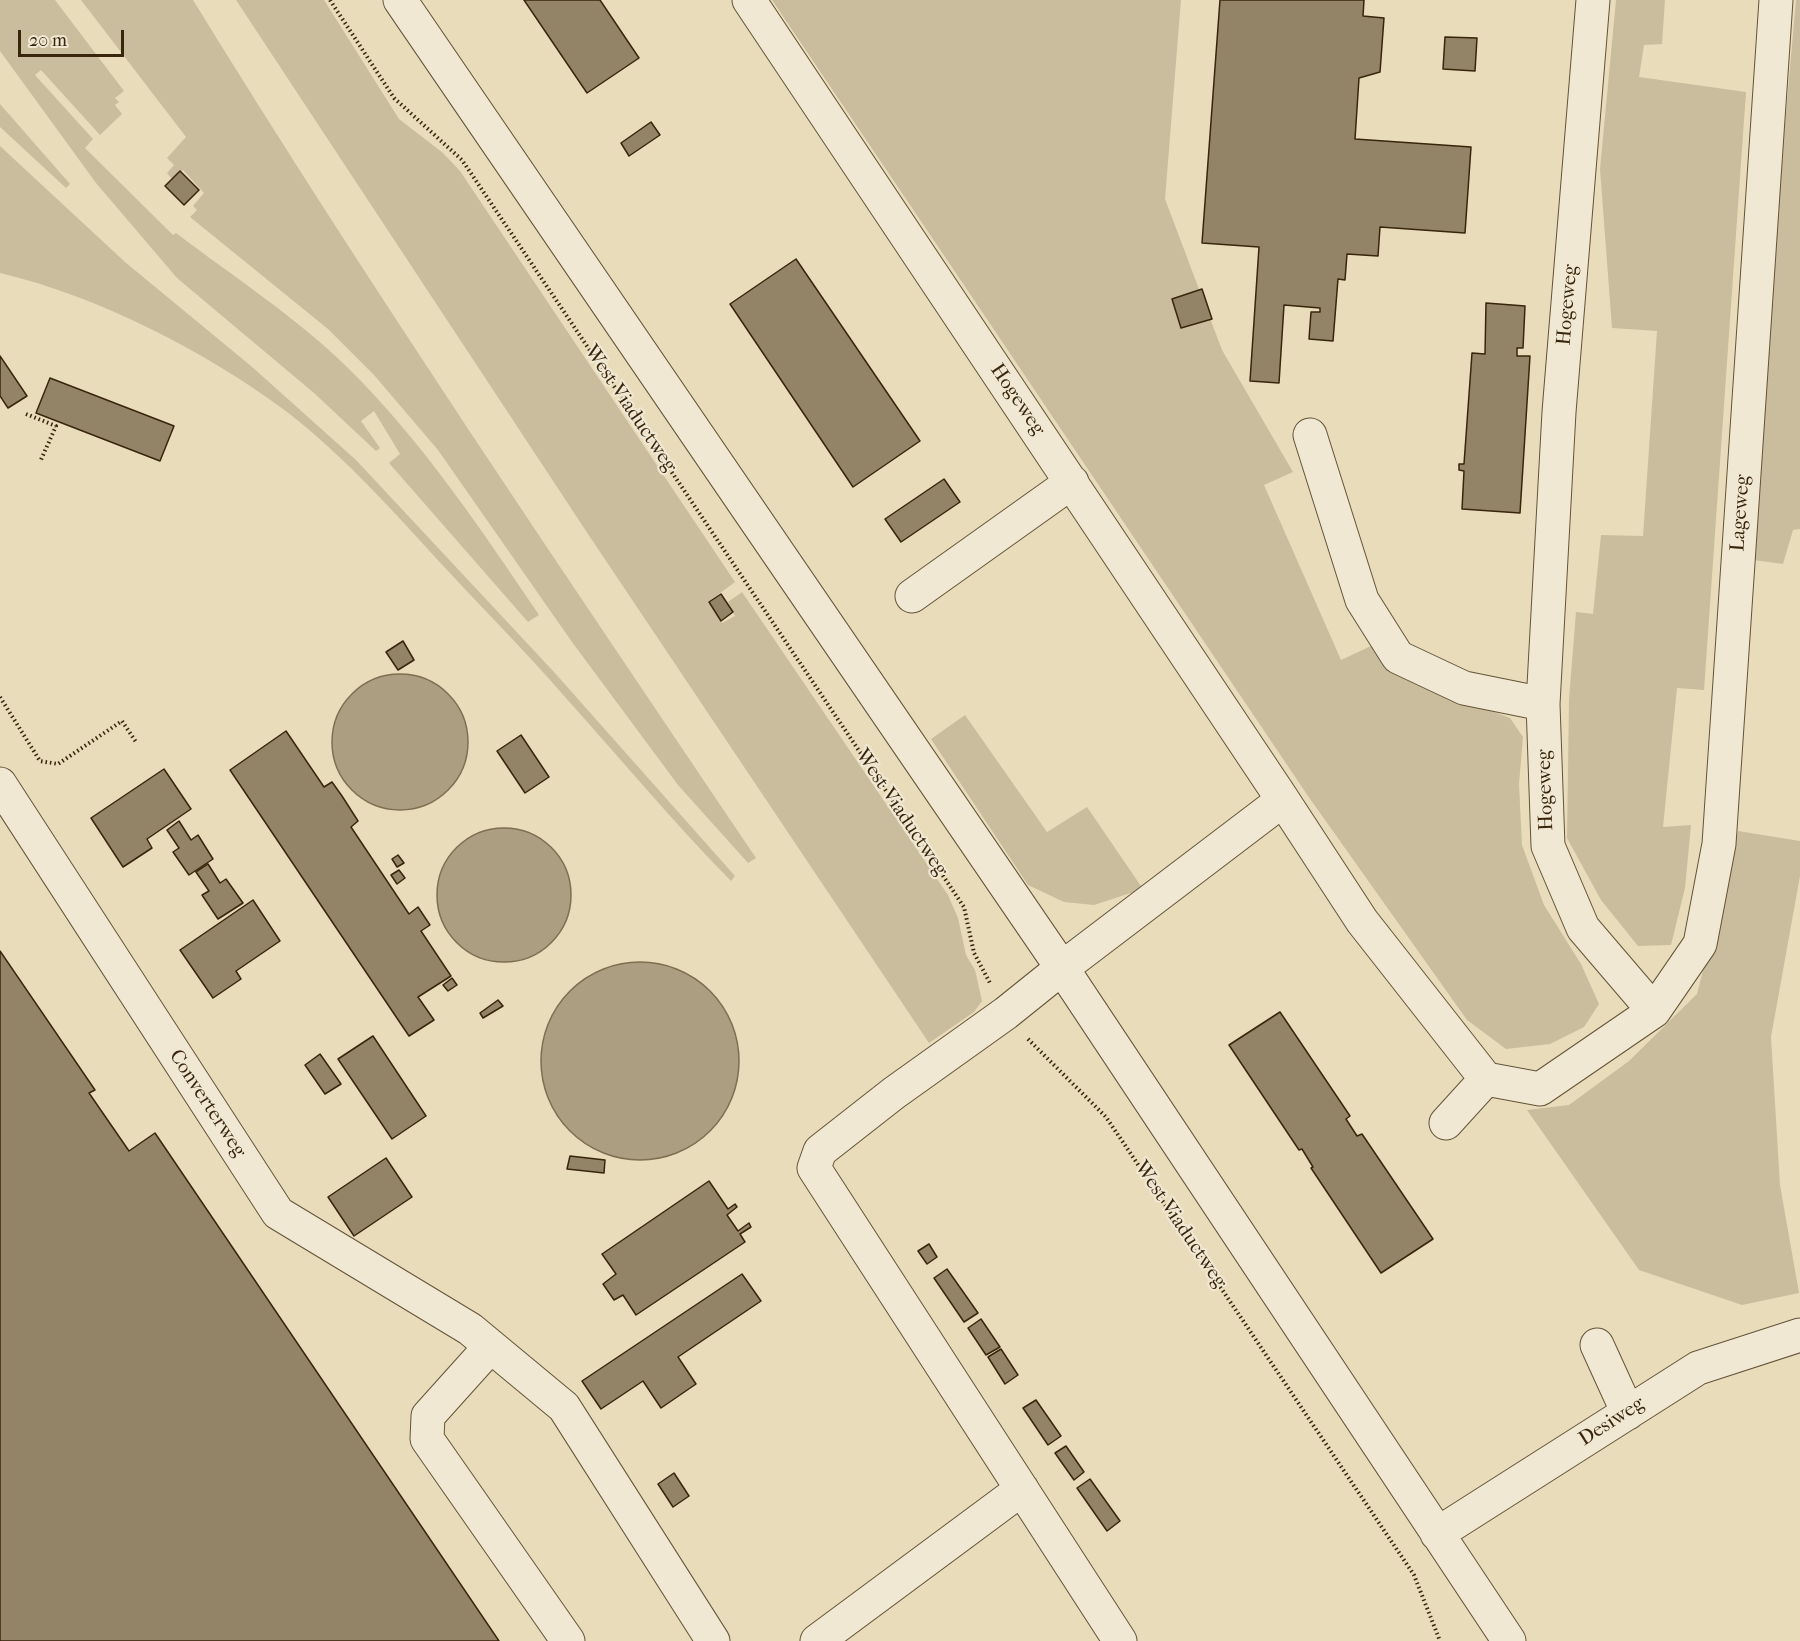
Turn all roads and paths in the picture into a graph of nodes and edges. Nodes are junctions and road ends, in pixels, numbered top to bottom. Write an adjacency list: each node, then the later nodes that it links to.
1 (330, 0): 18 (path, West Viaductweg)
2 (400, 0): 16 (street, West Viaductweg)
3 (749, 0): 9 (street, Hogeweg)
4 (1593, 0): 12 (street, Hogeweg)
5 (1776, 0): 17 (street, Lageweg)
6 (26, 414): 8 (path)
7 (1310, 435): 12 (street)
8 (40, 462)
9 (1071, 482): 10 (street); 15 (street, Hogeweg)
10 (912, 596)
11 (0, 697): 13 (path)
12 (1543, 704): 17 (street, Hogeweg)
13 (136, 742)
14 (0, 784): 23 (street, Converterweg)
15 (1283, 800): 16 (street); 19 (street, Hogeweg)
16 (1062, 968): 18 (street); 26 (street, West Viaductweg)
17 (1654, 1011): 19 (street)
18 (1006, 1013): 25 (street); 31 (path, West Viaductweg)
19 (1486, 1079): 20 (street)
20 (1446, 1123)
21 (1800, 1335): 24 (street, Desiweg)
22 (1597, 1345): 24 (street)
23 (490, 1347): 27 (street); 28 (street, Converterweg)
24 (1628, 1413): 26 (street, Desiweg)
25 (1022, 1489): 29 (street); 30 (street)
26 (1437, 1534): 32 (street, West Viaductweg)
27 (568, 1641)
28 (713, 1641)
29 (817, 1641)
30 (1120, 1641)
31 (1440, 1641)
32 (1509, 1641)

